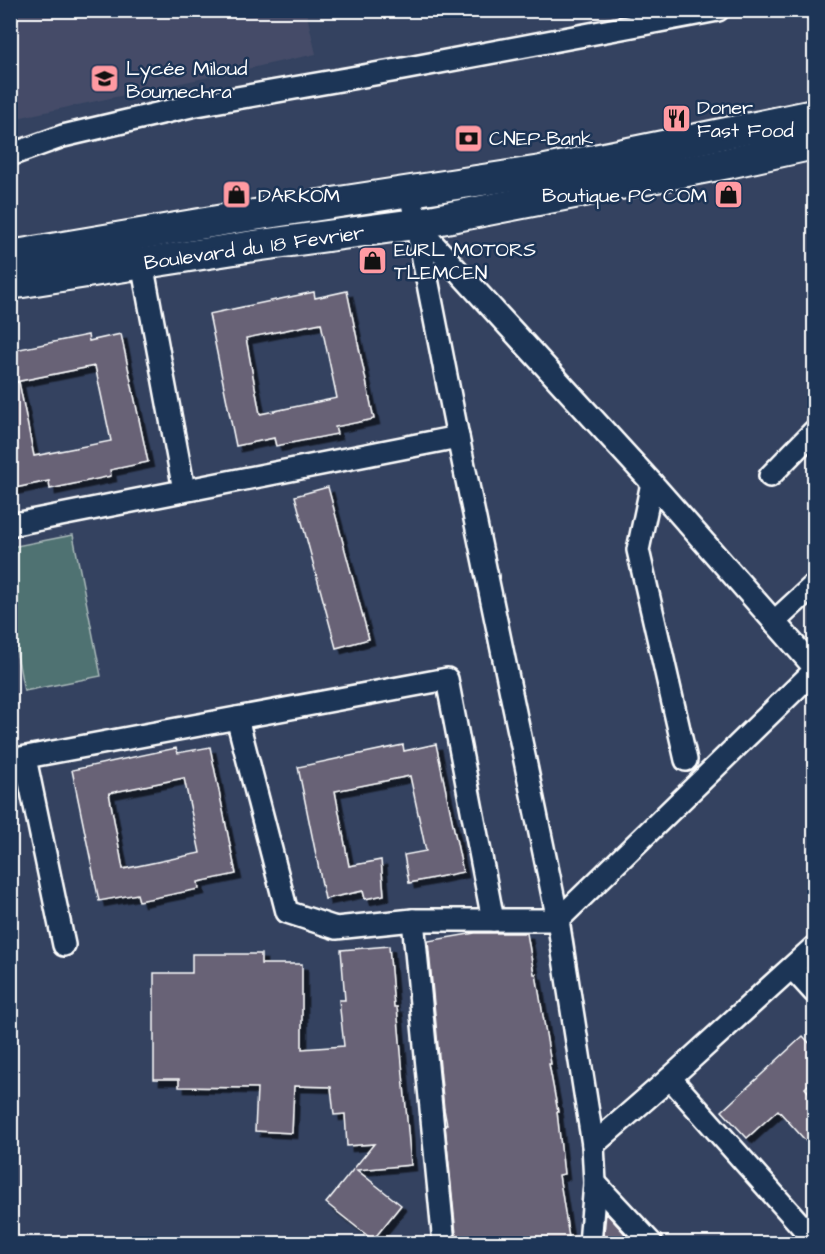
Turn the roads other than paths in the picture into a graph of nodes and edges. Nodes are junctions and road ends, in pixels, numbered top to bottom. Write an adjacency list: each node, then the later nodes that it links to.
1 (718, 10): 4 (street)
2 (814, 115): 5 (main road, Boulevard du 18 Fevrier)
3 (814, 144): 6 (main road, Boulevard du 18 Fevrier)
4 (10, 155)
5 (410, 192): 6 (street); 7 (main road, Boulevard du 18 Fevrier)
6 (415, 224): 8 (main road, Boulevard du 18 Fevrier); 11 (street); 13 (street)
7 (10, 256)
8 (142, 263): 9 (main road, Boulevard du 18 Fevrier); 14 (street)
9 (10, 284)
10 (814, 430): 12 (street)
11 (458, 437): 14 (street); 24 (street)
12 (770, 476)
13 (652, 483): 17 (street); 21 (street)
14 (184, 490): 15 (street)
15 (10, 525)
16 (814, 585): 17 (street)
17 (774, 622): 18 (street)
18 (814, 669): 24 (street)
19 (237, 718): 20 (street); 22 (street); 23 (street)
20 (17, 759): 25 (street)
21 (686, 760)
22 (413, 920): 23 (street); 33 (street)
23 (493, 920): 24 (street)
24 (558, 920): 30 (street)
25 (64, 945)
26 (814, 947): 27 (street)
27 (792, 968): 28 (street); 29 (street)
28 (814, 992)
29 (670, 1078): 30 (street); 32 (street)
30 (593, 1145): 31 (street)
31 (595, 1182): 34 (street); 35 (street)
32 (814, 1240)
33 (444, 1244)
34 (590, 1244)
35 (652, 1244)

